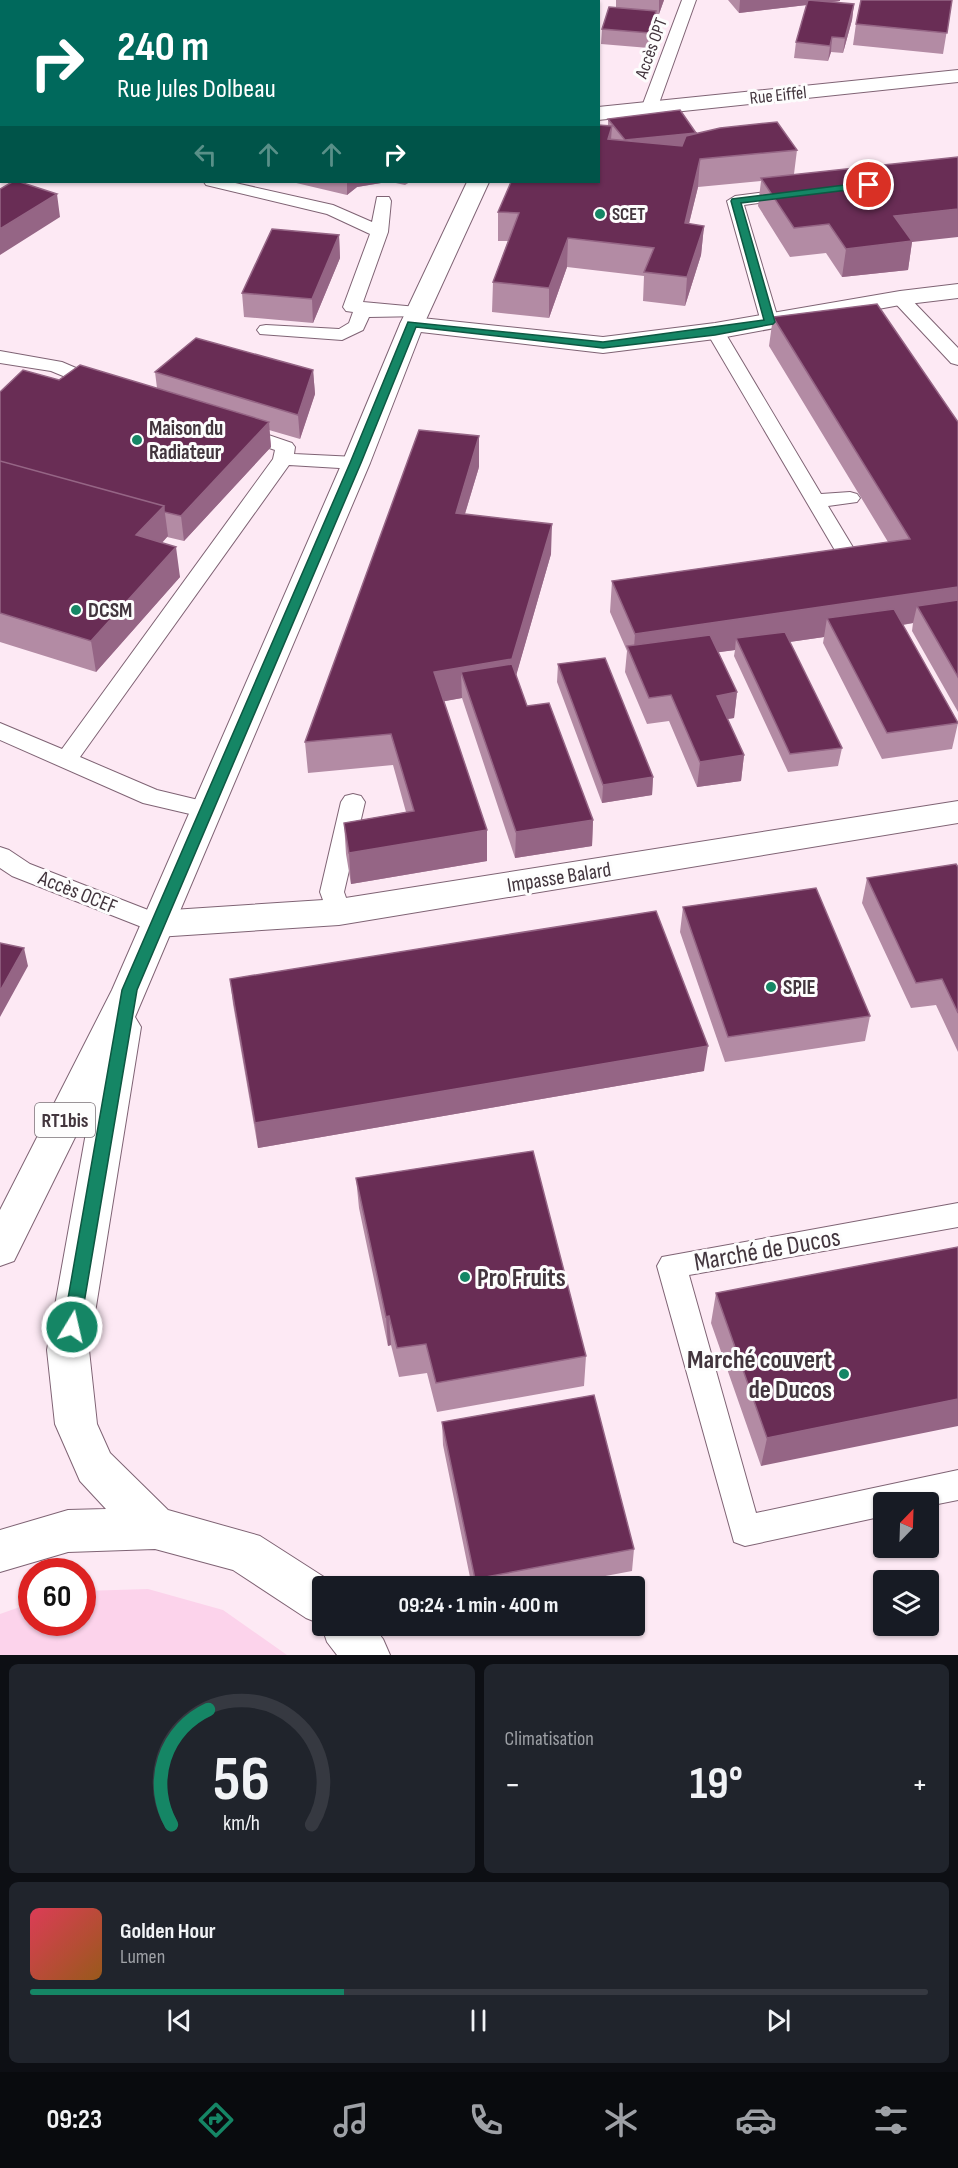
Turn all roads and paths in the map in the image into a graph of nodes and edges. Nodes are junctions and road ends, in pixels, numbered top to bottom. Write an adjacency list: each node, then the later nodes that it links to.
1 (689, 0): 3 (lane, Accès OPT)
2 (958, 76): 3 (main road, Rue Eiffel)
3 (649, 109): 4 (main road, Rue Eiffel)
4 (600, 114)
5 (216, 183): 9 (lane)
6 (478, 183): 12 (main road, RT1bis)
7 (806, 192): 13 (lane)
8 (383, 201): 9 (lane)
9 (379, 232): 12 (lane)
10 (958, 291): 11 (main road)
11 (900, 298): 13 (main road); 17 (lane)
12 (415, 317): 14 (lane); 15 (main road); 21 (main road, RT1bis)
13 (770, 322): 15 (main road)
14 (266, 330)
15 (715, 332): 23 (lane)
16 (0, 357): 18 (lane)
17 (958, 359)
18 (117, 391)
19 (226, 427): 20 (lane)
20 (282, 459): 21 (lane); 26 (lane)
21 (356, 463): 28 (main road, RT1bis)
22 (850, 498): 23 (lane)
23 (815, 501): 24 (lane)
24 (853, 564)
25 (0, 731): 26 (lane)
26 (66, 760): 28 (lane)
27 (353, 802): 31 (lane)
28 (207, 810): 32 (main road, RT1bis)
29 (958, 812): 31 (main road, Impasse Balard)
30 (0, 856): 32 (lane, Accès OCEF)
31 (339, 912): 32 (main road, Impasse Balard)
32 (157, 924): 33 (main road, RT1bis)
33 (130, 990): 35 (main road, RT1bis); 37 (main road, RT1bis)
34 (958, 1215): 36 (lane, Marché de Ducos)
35 (0, 1249)
36 (958, 1485)
37 (155, 1528): 38 (main road); 39 (main road)
38 (0, 1551)
39 (312, 1595)
40 (351, 1636): 41 (main road)
41 (367, 1655)

